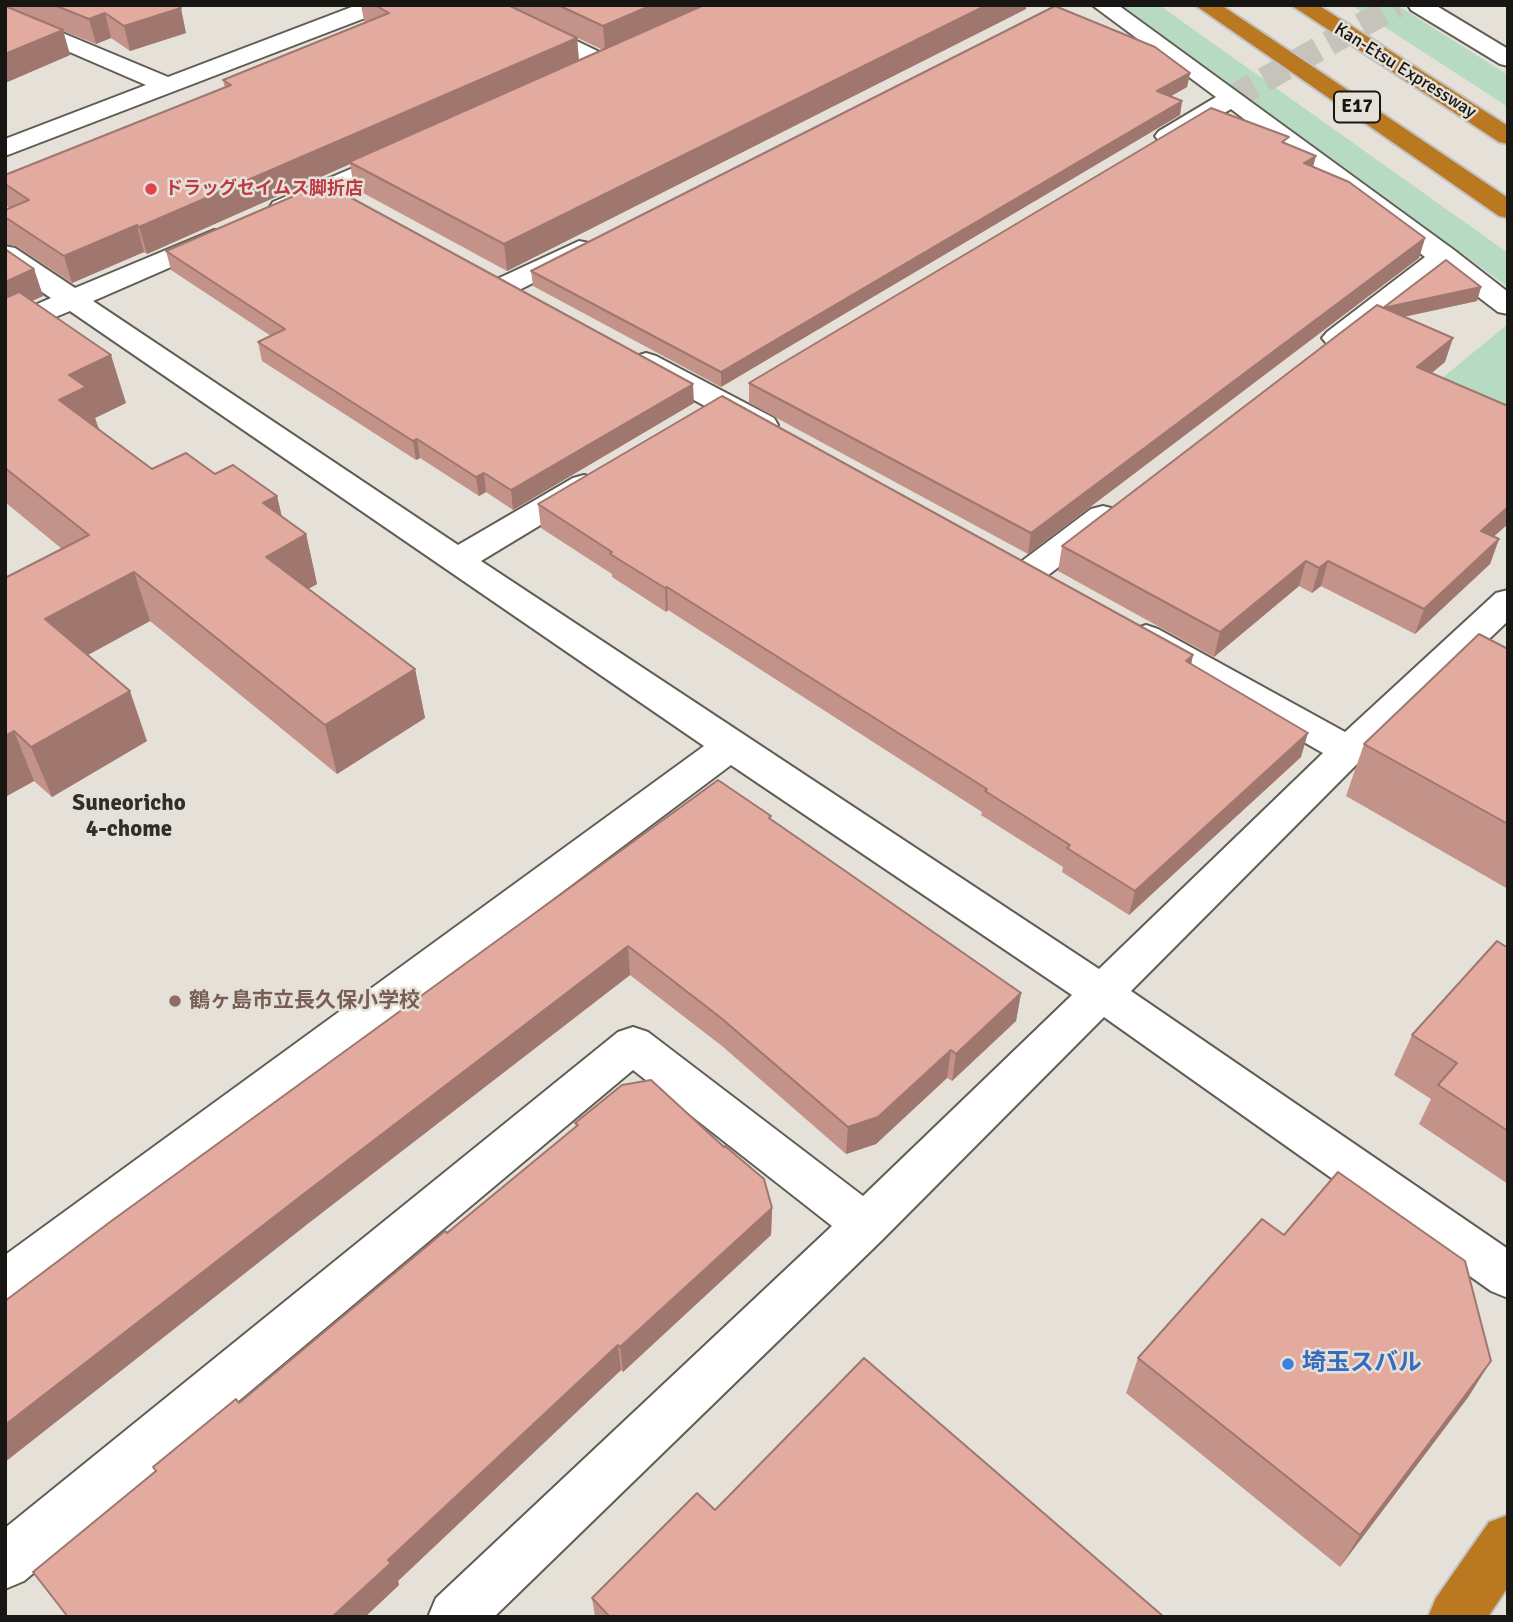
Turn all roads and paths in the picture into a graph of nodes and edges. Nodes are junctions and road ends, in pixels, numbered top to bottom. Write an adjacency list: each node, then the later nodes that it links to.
1 (378, 5): 12 (street)
2 (483, 5): 10 (street)
3 (1103, 5): 13 (street)
4 (1206, 5): 20 (highway, E17)
5 (1302, 5): 14 (highway, Kan-Etsu Expressway)
6 (1419, 5): 9 (street)
7 (5, 16): 12 (street)
8 (629, 54): 10 (street)
9 (1508, 59)
10 (606, 64): 11 (street)
11 (580, 76)
12 (168, 86): 16 (street)
13 (1232, 98): 15 (street); 25 (street)
14 (1508, 137)
15 (1149, 147)
16 (5, 148)
17 (416, 149): 18 (street)
18 (328, 188): 19 (street); 21 (street)
19 (364, 208)
20 (1508, 210)
21 (255, 220)
22 (230, 231): 26 (street)
23 (605, 236): 27 (street)
24 (5, 254): 26 (street)
25 (1444, 256): 28 (street); 31 (street)
26 (71, 300): 29 (street); 35 (street)
27 (543, 305)
28 (1508, 306)
29 (5, 329)
30 (626, 351): 32 (street)
31 (1313, 356)
32 (793, 442)
33 (602, 474): 35 (street)
34 (1128, 497): 36 (street)
35 (458, 560): 39 (street)
36 (1030, 572)
37 (1508, 601): 40 (street)
38 (1125, 625): 40 (street)
39 (730, 746): 41 (street); 44 (street)
40 (1348, 751): 41 (street)
41 (1100, 992): 42 (street); 43 (street)
42 (866, 1225): 46 (street); 47 (street)
43 (1508, 1276)
44 (5, 1283)
45 (1508, 1541): 48 (highway)
46 (5, 1562)
47 (455, 1617)
48 (1455, 1617)

